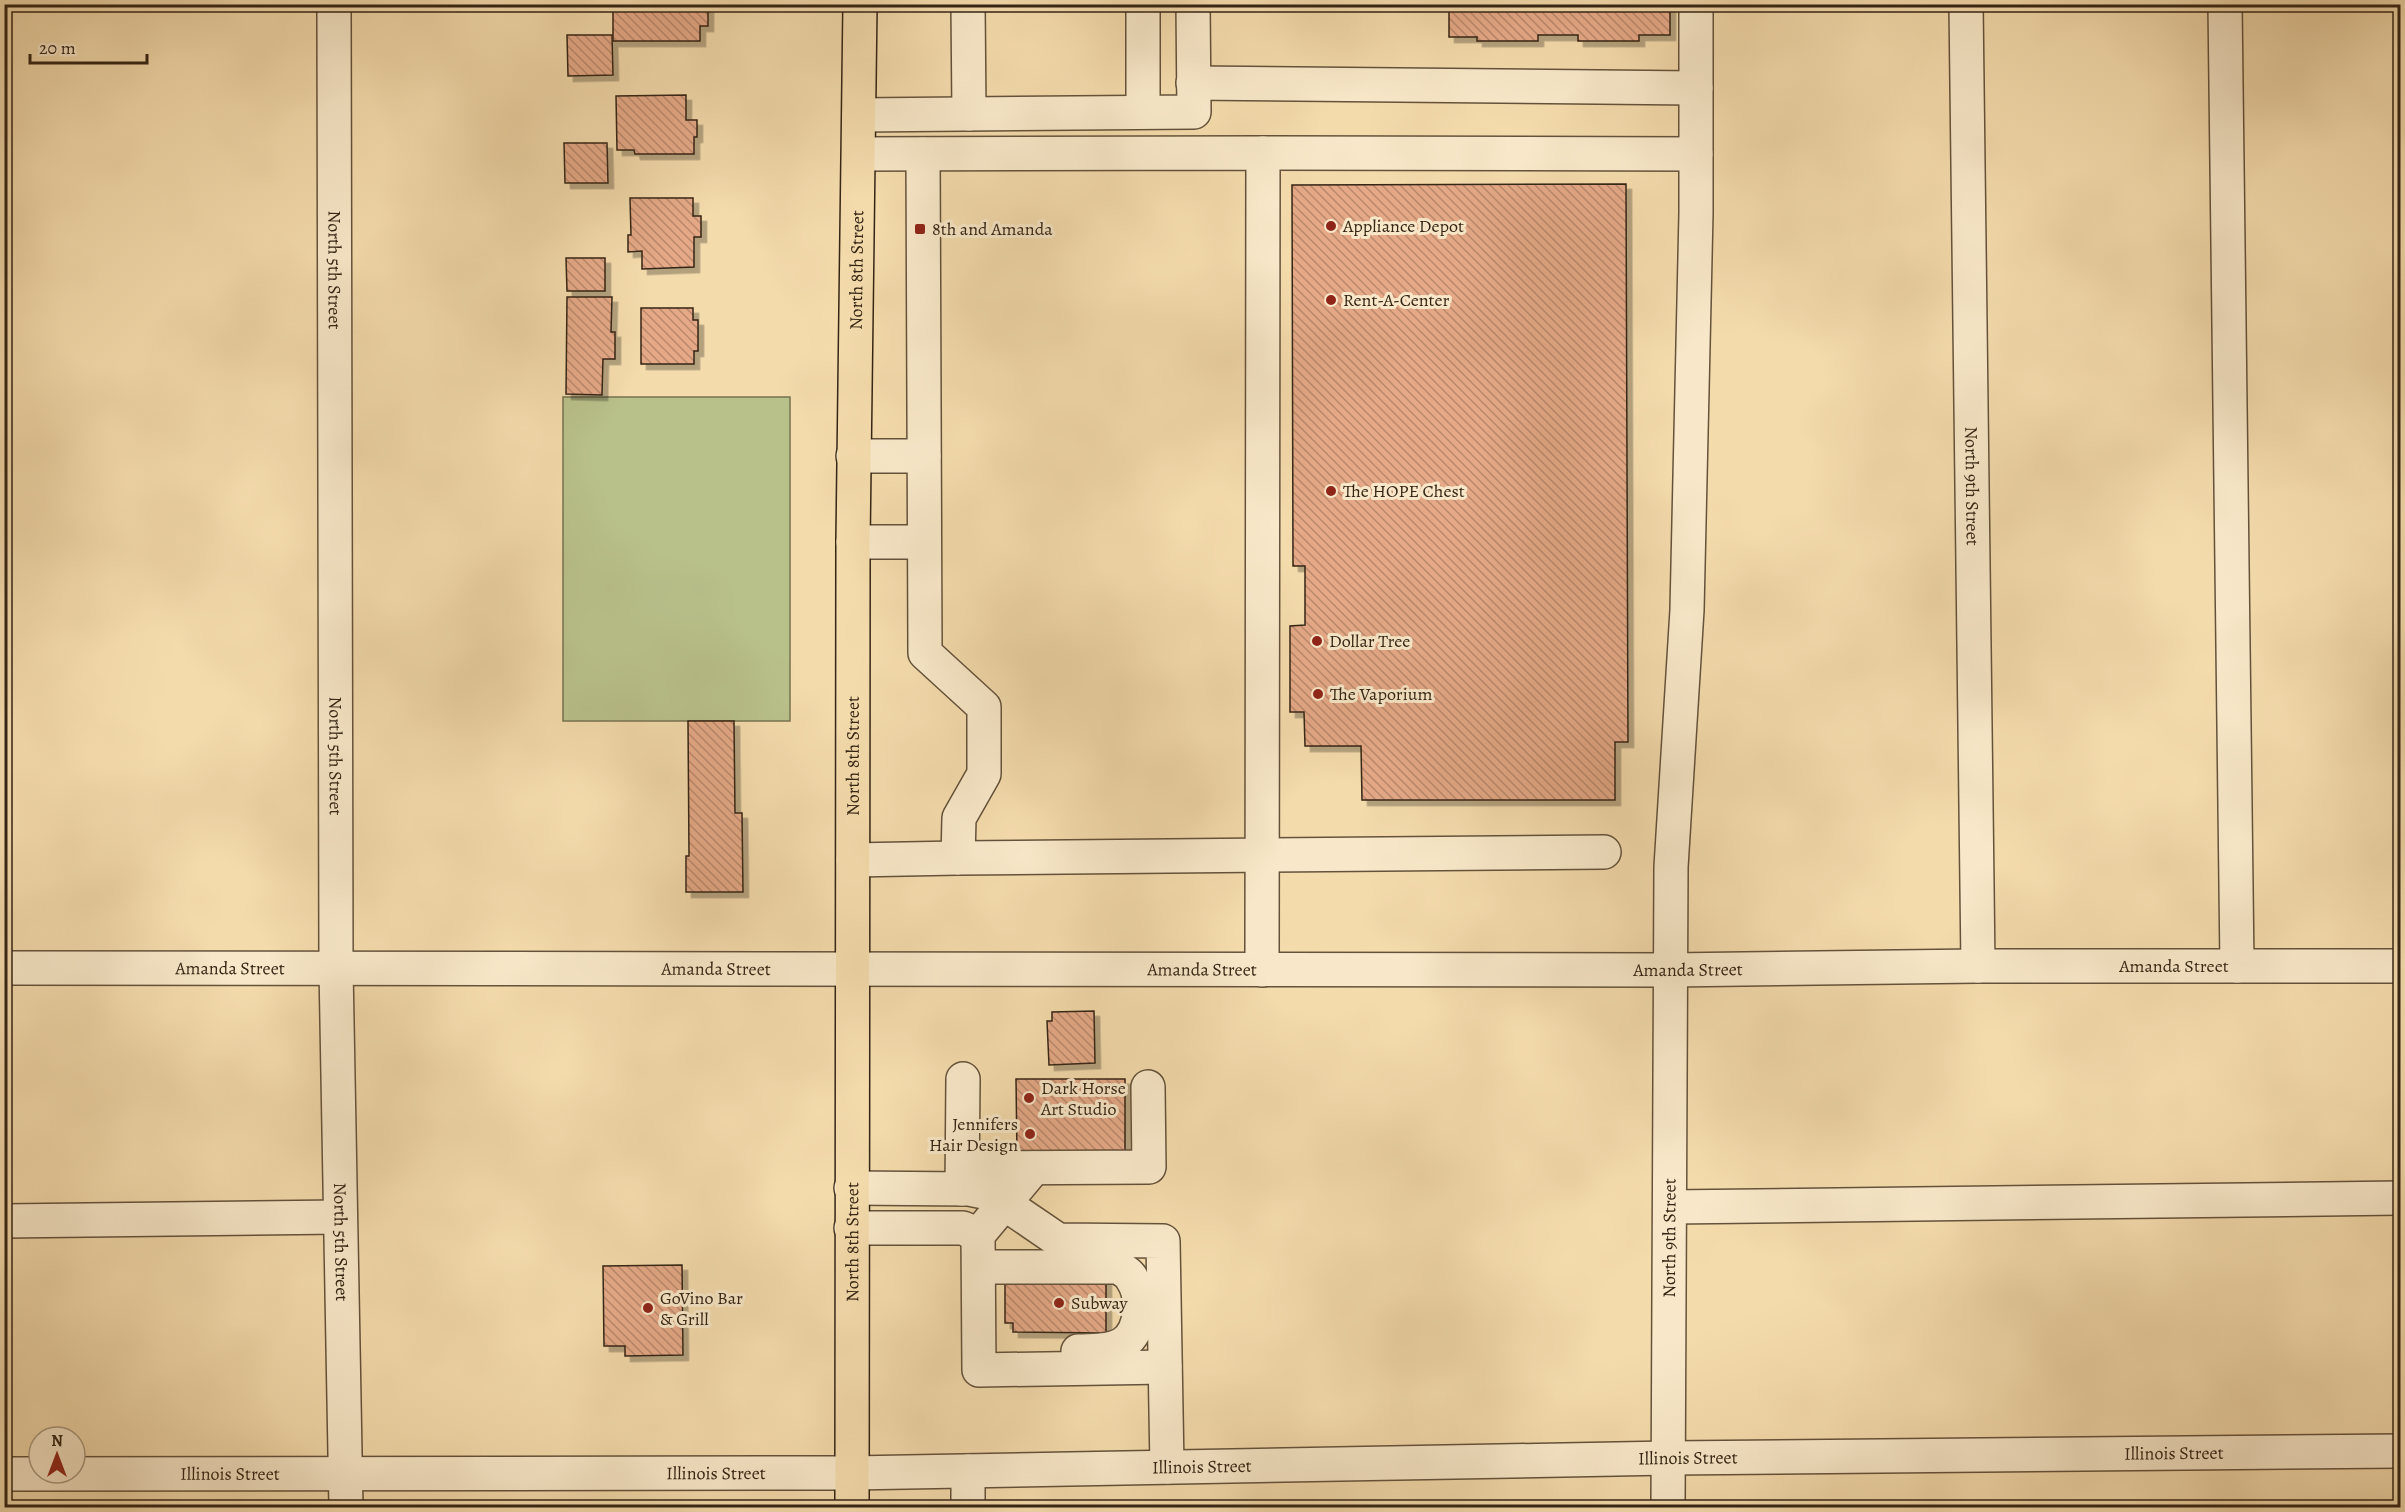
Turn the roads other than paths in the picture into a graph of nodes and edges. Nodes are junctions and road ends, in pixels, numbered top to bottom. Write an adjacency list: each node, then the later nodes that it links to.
1 (334, 4): 30 (street, North 5th Street)
2 (860, 4): 13 (main road, North 8th Street)
3 (968, 4): 12 (street)
4 (1143, 4): 11 (street)
5 (1193, 4): 9 (street)
6 (1696, 4): 10 (street, North 9th Street)
7 (1966, 4): 26 (street, North 9th Street)
8 (2225, 4): 27 (street)
9 (1193, 83): 10 (street); 11 (street)
10 (1696, 88): 17 (street, North 9th Street)
11 (1143, 112): 12 (street)
12 (969, 114): 13 (street)
13 (859, 115): 15 (main road, North 8th Street)
14 (1263, 153): 16 (street); 17 (street); 23 (street)
15 (859, 154): 16 (street); 19 (main road, North 8th Street)
16 (922, 154): 18 (street)
17 (1696, 154): 33 (street, North 9th Street)
18 (924, 448): 19 (street); 21 (street)
19 (853, 456): 20 (main road, North 8th Street)
20 (853, 542): 21 (street); 25 (main road, North 8th Street)
21 (924, 542): 24 (street)
22 (1604, 852): 23 (street)
23 (1262, 855): 24 (street); 32 (street)
24 (958, 858): 25 (street)
25 (853, 860): 31 (main road, North 8th Street)
26 (1978, 966): 27 (street, Amanda Street); 33 (street, Amanda Street)
27 (2237, 966): 28 (street, Amanda Street)
28 (2400, 966)
29 (4, 968): 30 (street, Amanda Street)
30 (336, 968): 31 (street, Amanda Street); 42 (street, North 5th Street)
31 (852, 970): 32 (street, Amanda Street); 38 (main road, North 8th Street)
32 (1262, 970): 33 (street, Amanda Street)
33 (1671, 970): 41 (street, North 9th Street)
34 (963, 1079): 37 (street)
35 (1148, 1087): 36 (street)
36 (1034, 1168): 37 (street); 40 (street)
37 (963, 1178): 38 (street); 40 (street)
38 (851, 1188): 44 (main road, North 8th Street)
39 (2400, 1198): 41 (street)
40 (1004, 1204): 45 (street); 47 (street)
41 (1670, 1208): 50 (street, North 9th Street)
42 (340, 1216): 43 (street); 53 (street, North 5th Street)
43 (4, 1221)
44 (851, 1228): 45 (street); 54 (main road, North 8th Street)
45 (978, 1235): 46 (street)
46 (979, 1267): 48 (street); 48 (street)
47 (1165, 1367): 48 (street); 51 (street)
48 (1019, 1369)
49 (2400, 1451): 50 (street, Illinois Street)
50 (1669, 1458): 51 (street, Illinois Street); 59 (street, North 9th Street)
51 (1167, 1467): 52 (street, Illinois Street)
52 (968, 1471): 54 (street, Illinois Street); 58 (street)
53 (346, 1473): 54 (street, Illinois Street); 55 (street, Illinois Street); 56 (street, North 5th Street)
54 (852, 1473): 57 (main road, North 8th Street)
55 (4, 1474)
56 (346, 1508)
57 (852, 1508)
58 (968, 1508)
59 (1668, 1508)

